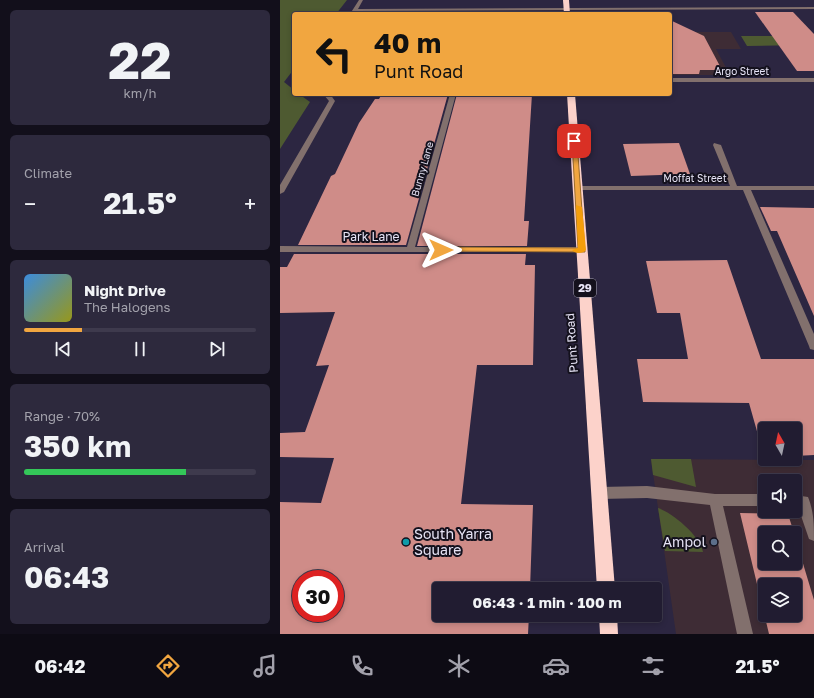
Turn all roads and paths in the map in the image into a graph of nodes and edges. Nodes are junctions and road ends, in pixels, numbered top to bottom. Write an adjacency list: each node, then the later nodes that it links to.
1 (361, 0): 5 (street)
2 (566, 0): 4 (highway)
3 (814, 8): 4 (street)
4 (567, 11): 6 (street)
5 (353, 12): 6 (street)
6 (529, 12)
7 (672, 80): 8 (street, Argo Street)
8 (814, 80)
9 (328, 96): 17 (street)
10 (453, 96): 19 (street, Bunny Lane)
11 (571, 96): 13 (highway, Punt Road / 29)
12 (716, 145): 14 (street)
13 (577, 188): 14 (street, Moffat Street); 20 (highway, Punt Road / 29)
14 (734, 188): 15 (street, Moffat Street)
15 (746, 188): 16 (street, Moffat Street); 21 (street)
16 (814, 188)
17 (280, 192)
18 (280, 249): 19 (street, Park Lane)
19 (410, 250): 20 (street, Park Lane)
20 (582, 250): 22 (highway, Punt Road / 29)
21 (814, 346)
22 (600, 493): 23 (street); 27 (highway, Punt Road / 29)
23 (715, 500): 24 (street); 30 (street)
24 (758, 500)
25 (802, 501): 26 (street)
26 (814, 534)
27 (606, 582)
28 (608, 622): 29 (highway)
29 (609, 634)
30 (745, 634)

